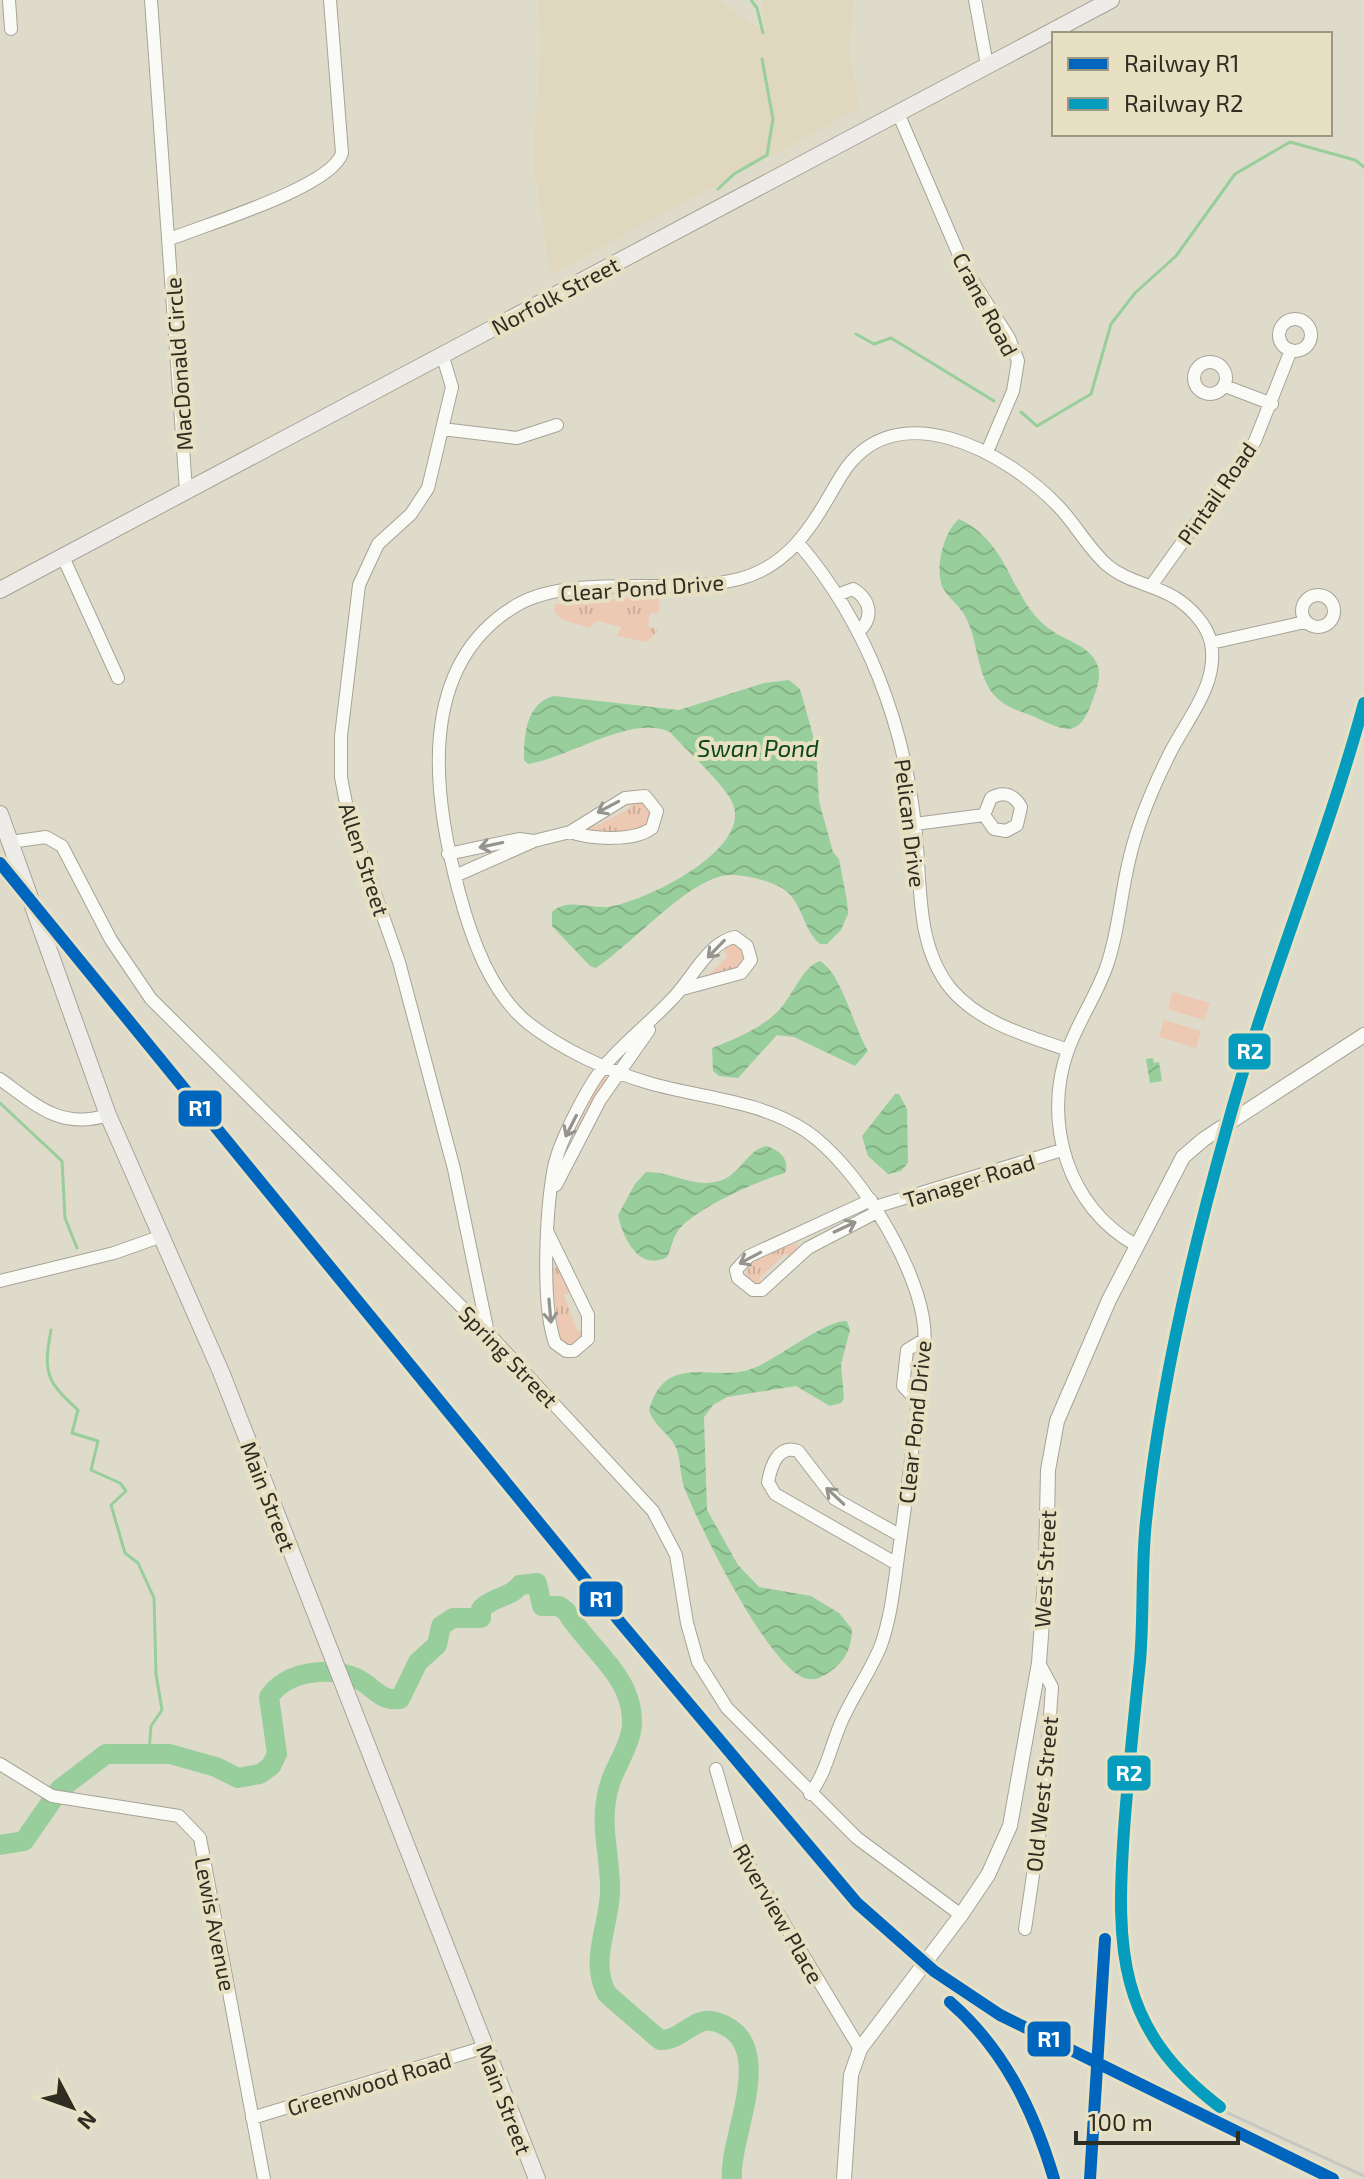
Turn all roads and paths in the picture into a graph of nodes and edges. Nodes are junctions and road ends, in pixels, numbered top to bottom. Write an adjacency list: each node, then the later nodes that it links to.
1 (9, 0): 6 (street)
2 (151, 0): 9 (street, MacDonald Circle)
3 (330, 0): 9 (street)
4 (975, 0): 7 (street)
5 (1111, 0): 7 (main road, Norfolk Street)
6 (11, 29)
7 (987, 65): 8 (main road, Norfolk Street)
8 (898, 113): 11 (main road, Norfolk Street); 16 (street, Crane Road)
9 (170, 239): 17 (street, MacDonald Circle)
10 (1291, 350): 13 (street, Pintail Road)
11 (442, 354): 15 (street, Allen Street); 17 (main road, Norfolk Street)
12 (1225, 386): 13 (street)
13 (1272, 404): 20 (street, Pintail Road)
14 (557, 425): 15 (street)
15 (442, 429): 52 (street, Allen Street)
16 (987, 452): 18 (street, Clear Pond Drive); 20 (street, Clear Pond Drive)
17 (186, 490): 19 (main road, Norfolk Street)
18 (799, 544): 22 (street, Pelican Drive); 33 (street, Clear Pond Drive)
19 (63, 557): 21 (main road, Norfolk Street); 26 (street)
20 (1151, 586): 25 (street, Clear Pond Drive)
21 (0, 590)
22 (837, 595): 24 (street, Pelican Drive); 24 (street)
23 (1305, 622): 25 (street)
24 (858, 632): 29 (street, Pelican Drive)
25 (1211, 643): 38 (street)
26 (118, 678)
27 (0, 814): 32 (main road, Main Street)
28 (984, 815): 29 (street)
29 (915, 824): 38 (street, Pelican Drive)
30 (570, 832): 30 (street, one-way to 30); 31 (street)
31 (534, 841): 33 (street, one-way to 33); 34 (street)
32 (10, 842): 42 (main road, Main Street); 52 (street, Spring Street)
33 (448, 854): 34 (street, Clear Pond Drive)
34 (455, 876): 39 (street, Clear Pond Drive)
35 (682, 989): 35 (street, one-way to 35); 36 (street)
36 (663, 1010): 39 (street); 40 (street)
37 (1364, 1035): 49 (street, West Street)
38 (1068, 1050): 43 (street)
39 (604, 1066): 40 (street, Clear Pond Drive); 44 (street, one-way to 44)
40 (619, 1072): 44 (street); 45 (street, Clear Pond Drive)
41 (0, 1079): 42 (street)
42 (108, 1115): 48 (main road, Main Street)
43 (1062, 1150): 45 (street, Tanager Road); 49 (street)
44 (553, 1192): 46 (street)
45 (874, 1206): 47 (street); 50 (street, one-way to 45); 53 (street, Clear Pond Drive)
46 (548, 1233): 46 (street, one-way to 46)
47 (801, 1235): 50 (street); 50 (street, one-way to 50)
48 (162, 1236): 51 (street); 61 (main road, Main Street)
49 (1136, 1245): 55 (street, West Street)
50 (808, 1248)
51 (0, 1281)
52 (488, 1333): 58 (street, Spring Street)
53 (901, 1536): 54 (street, Clear Pond Drive); 54 (street, one-way to 54)
54 (897, 1564): 58 (street, Clear Pond Drive)
55 (1039, 1663): 59 (street, West Street); 60 (street, Old West Street)
56 (0, 1764): 63 (street, Lewis Avenue)
57 (716, 1769): 62 (street, Riverview Place)
58 (810, 1794): 59 (street, Spring Street)
59 (961, 1915): 62 (street, West Street)
60 (1025, 1929)
61 (485, 2047): 63 (street, Greenwood Road); 65 (main road, Main Street)
62 (860, 2049): 66 (street, West Street)
63 (252, 2118): 64 (street, Lewis Avenue)
64 (264, 2179)
65 (537, 2179)
66 (844, 2179)

